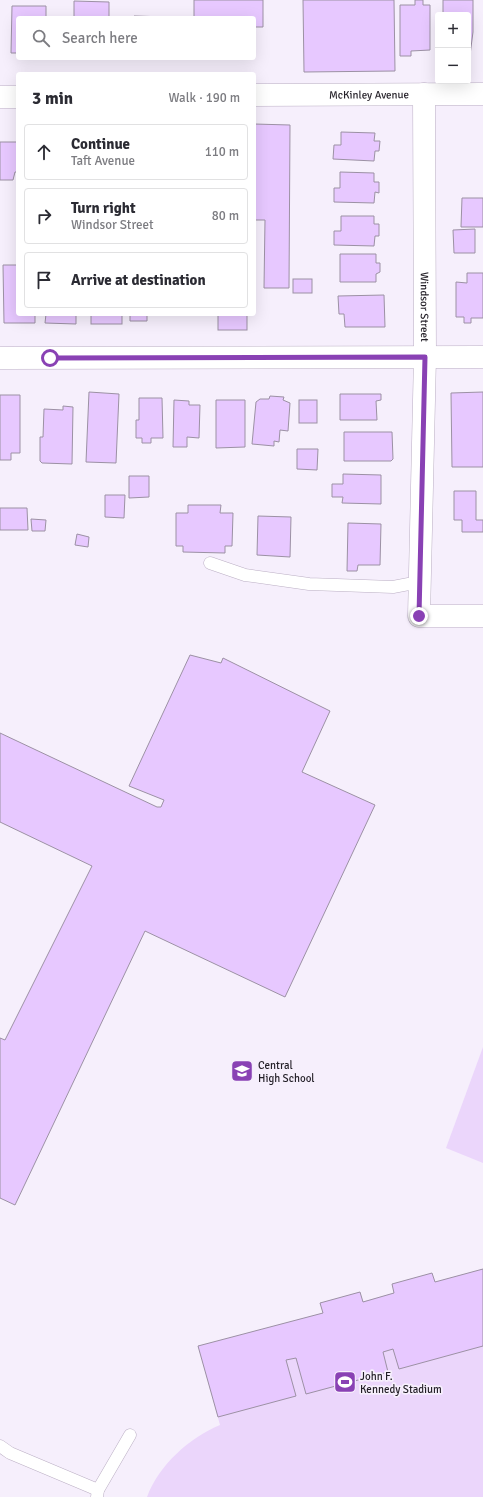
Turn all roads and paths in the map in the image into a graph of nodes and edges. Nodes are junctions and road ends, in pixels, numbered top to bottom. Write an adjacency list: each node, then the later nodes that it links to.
1 (424, 94): 2 (street, McKinley Avenue); 3 (street, McKinley Avenue); 7 (street, Windsor Street)
2 (483, 94)
3 (256, 95)
4 (0, 97): 5 (street)
5 (16, 97)
6 (483, 356): 7 (street)
7 (425, 357): 8 (street); 10 (street, Windsor Street)
8 (0, 358)
9 (210, 563): 10 (lane)
10 (419, 582): 11 (street, Windsor Street)
11 (483, 616)
12 (130, 1435): 14 (lane)
13 (0, 1446): 14 (lane)
14 (98, 1493)

